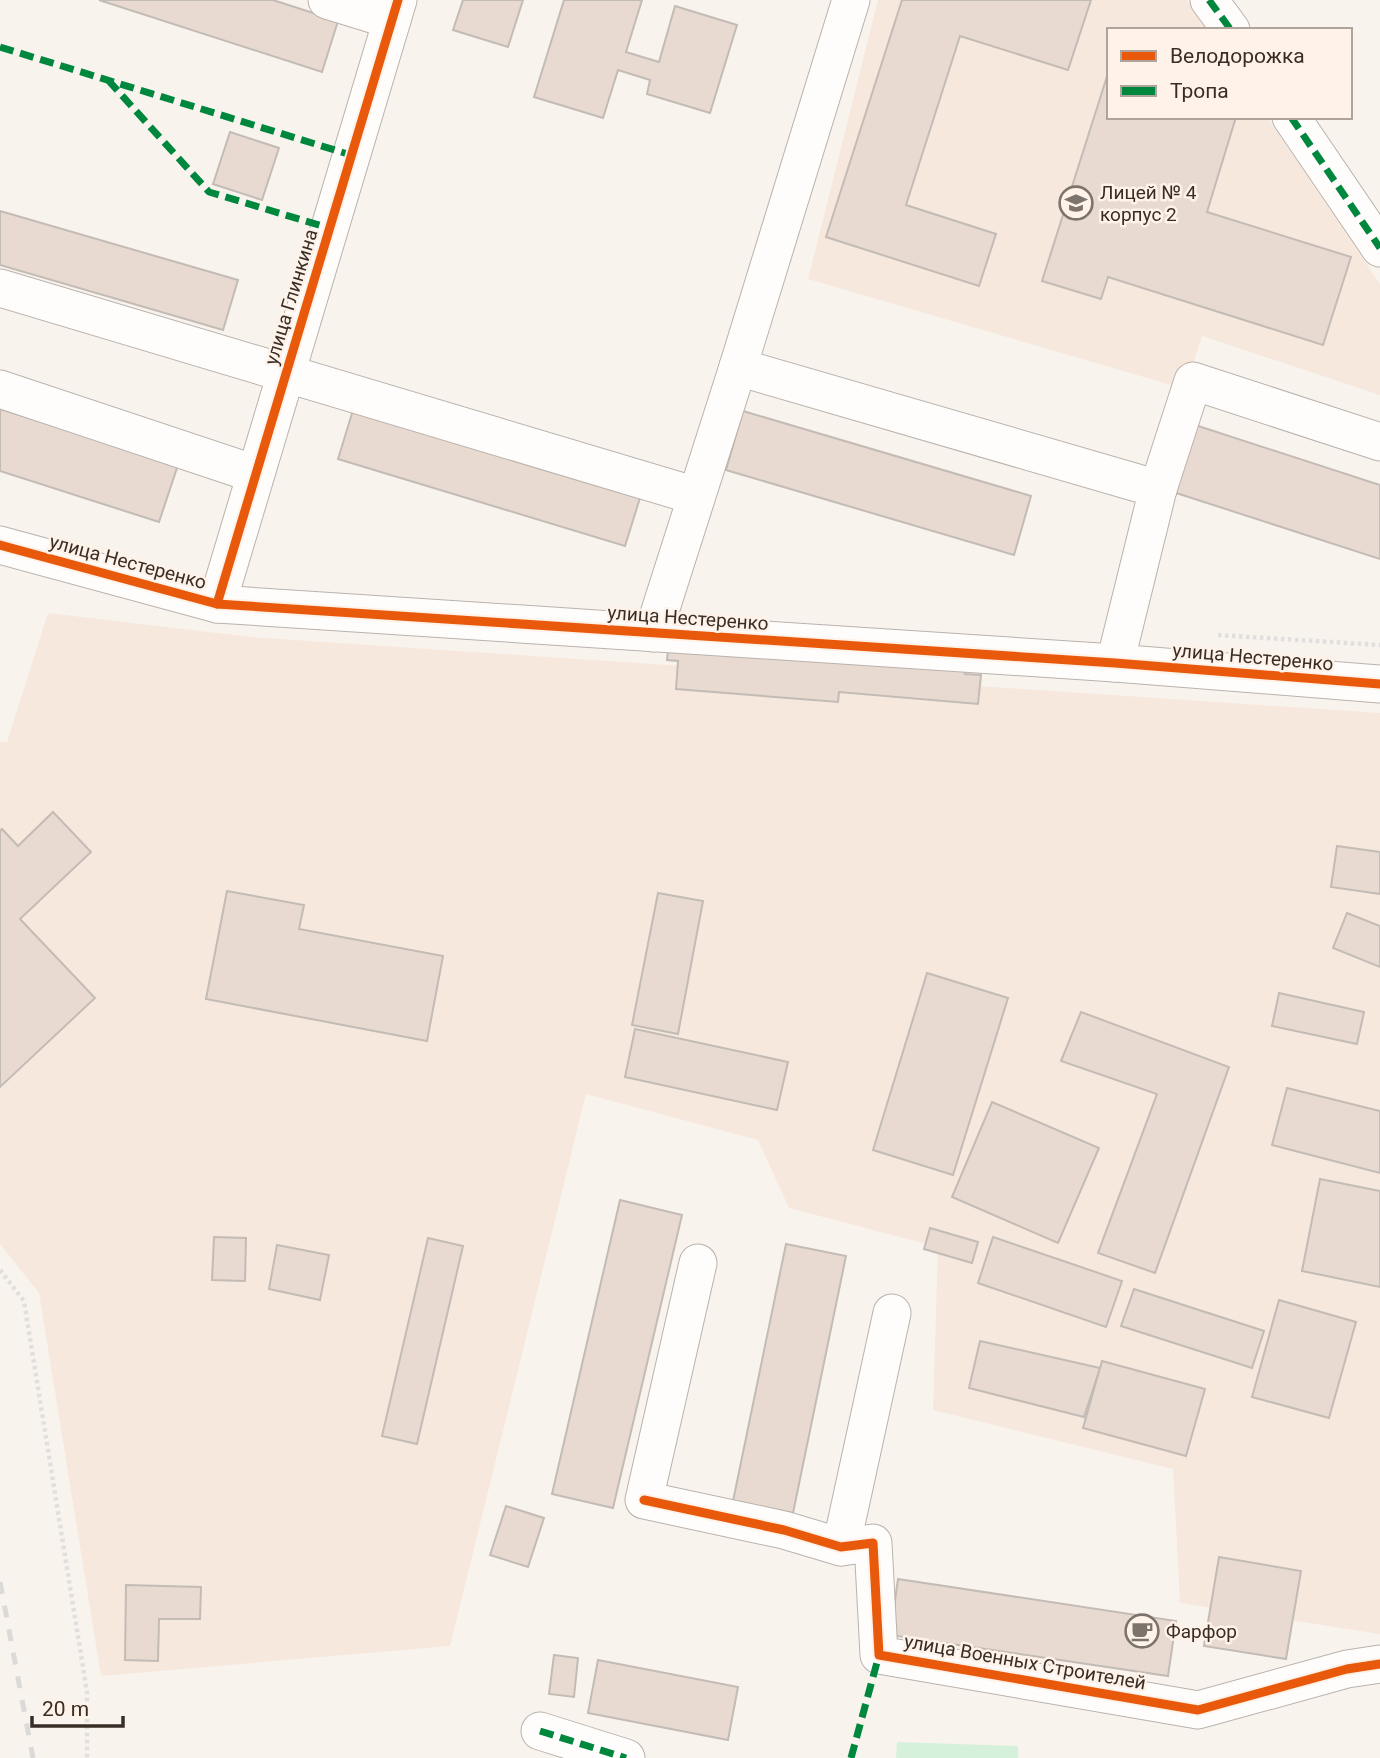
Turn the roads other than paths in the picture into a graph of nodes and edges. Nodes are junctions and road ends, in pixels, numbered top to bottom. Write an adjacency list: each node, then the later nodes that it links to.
1 (327, 0): 4 (street)
2 (850, 0): 9 (street)
3 (1209, 0): 5 (street)
4 (395, 10): 10 (street, улица Глинкина)
5 (1230, 28)
6 (1292, 119): 7 (street)
7 (1380, 248)
8 (0, 288): 10 (street)
9 (738, 367): 14 (street); 15 (street)
10 (286, 374): 13 (street, улица Глинкина); 15 (street)
11 (0, 389): 13 (street)
12 (1380, 442): 14 (street)
13 (254, 474): 17 (street, улица Глинкина)
14 (1158, 489): 19 (street)
15 (696, 496): 18 (street)
16 (0, 545): 17 (street, улица Нестеренко)
17 (217, 604): 18 (street, улица Нестеренко)
18 (653, 633): 19 (street, улица Нестеренко)
19 (1115, 663): 20 (street, улица Нестеренко)
20 (1380, 684)
21 (698, 1263): 23 (street, улица Военных Строителей)
22 (892, 1313): 23 (street)
23 (841, 1547): 24 (street, улица Военных Строителей)
24 (1380, 1664)
25 (540, 1731): 26 (street)
26 (626, 1758)

